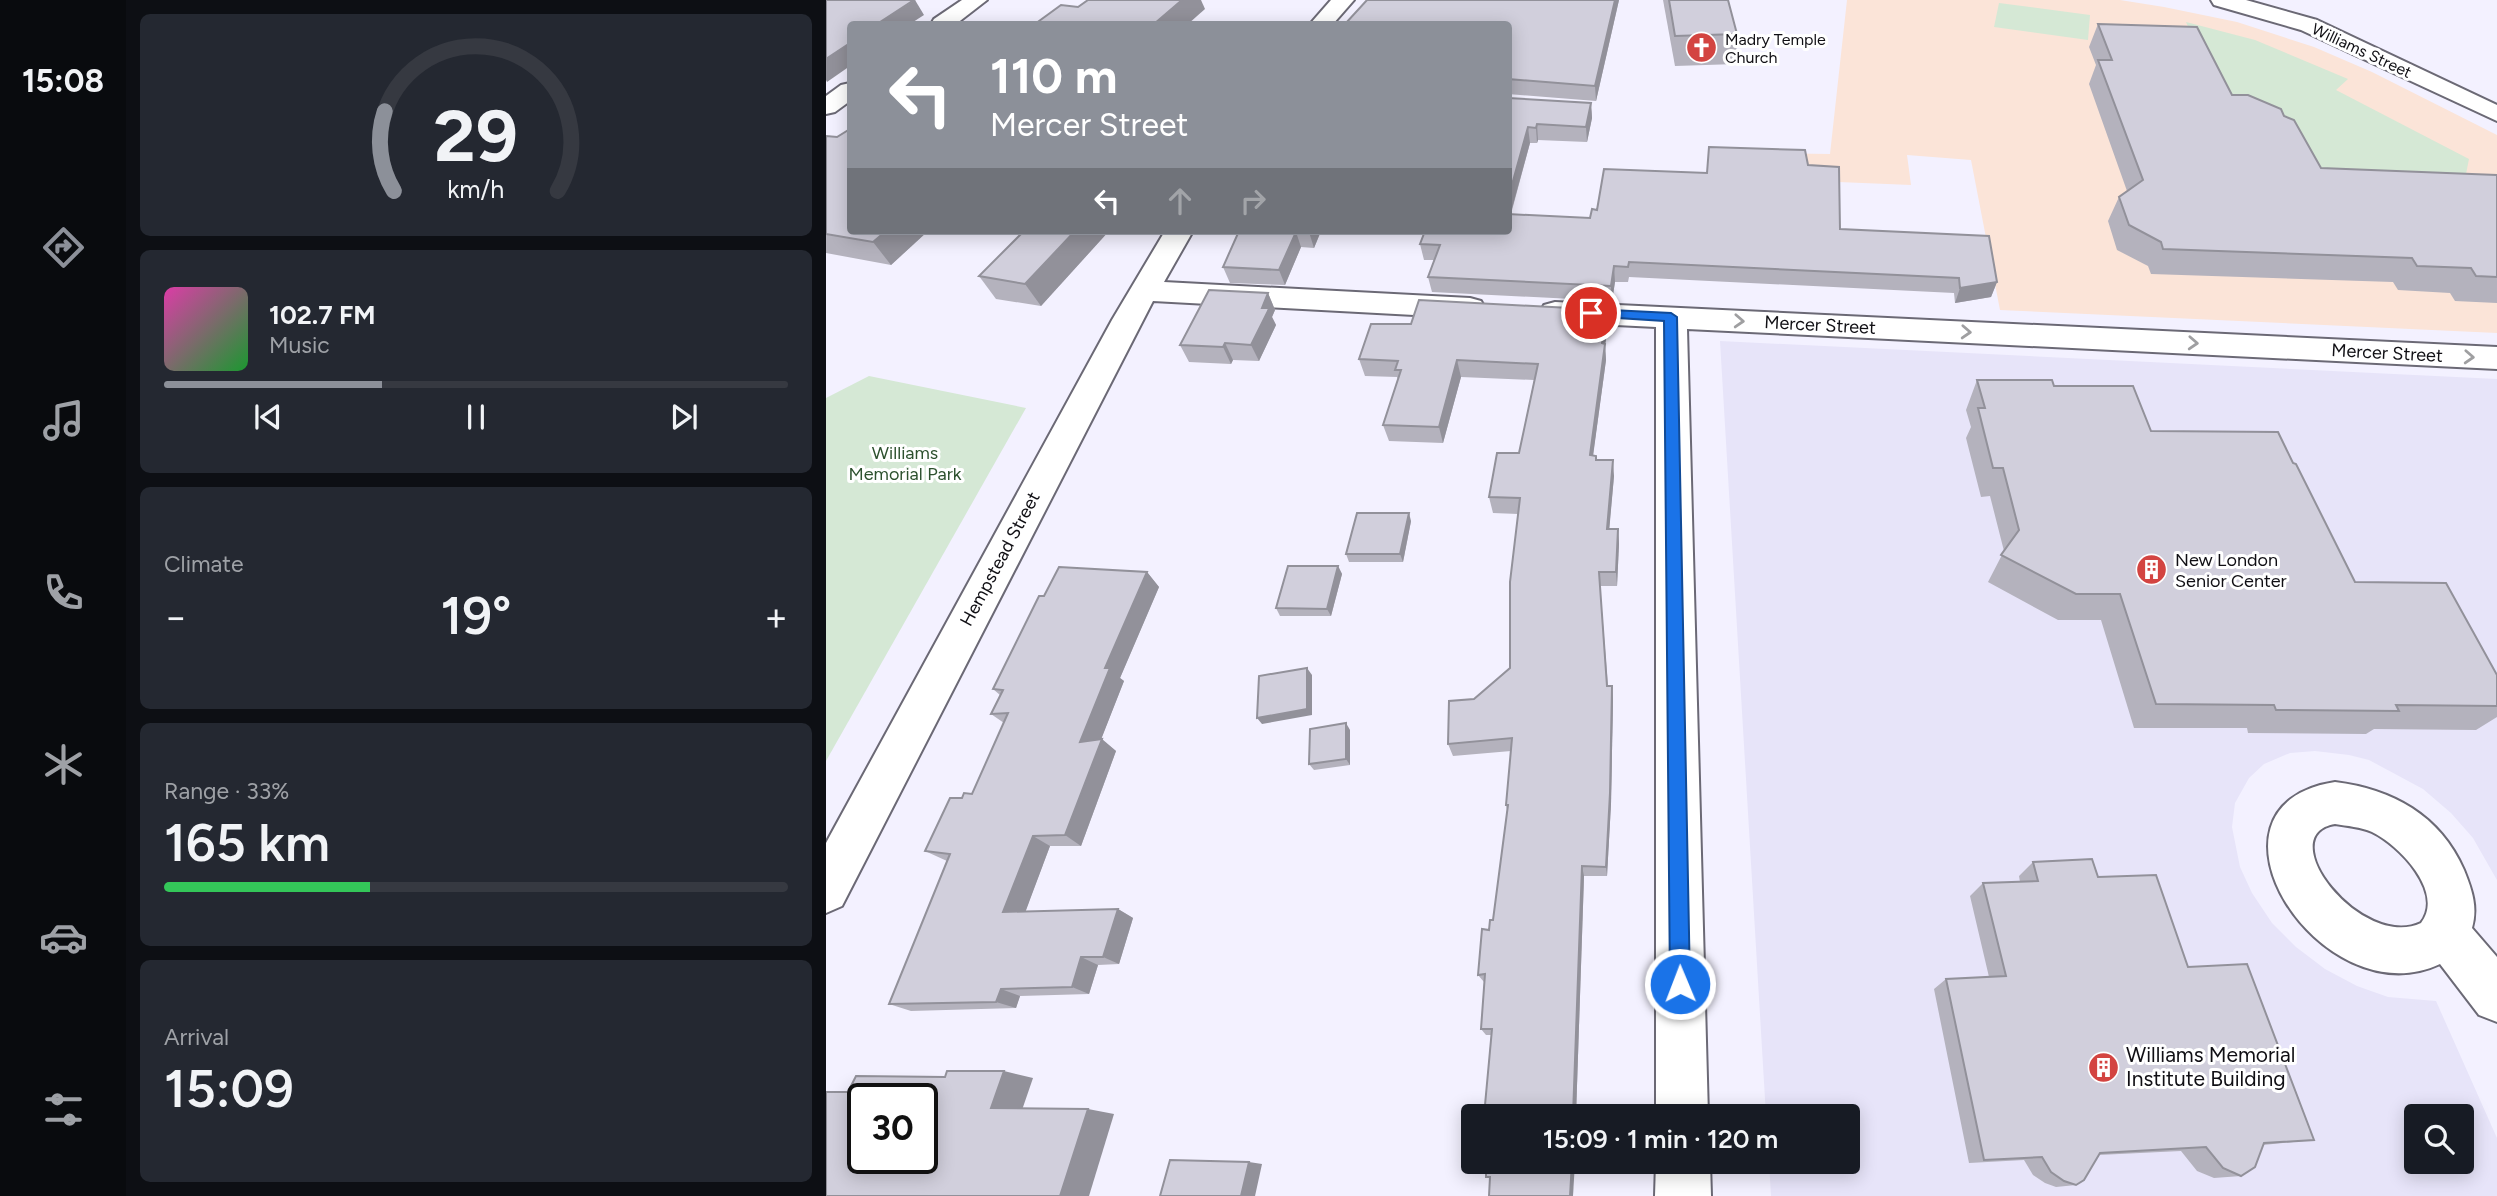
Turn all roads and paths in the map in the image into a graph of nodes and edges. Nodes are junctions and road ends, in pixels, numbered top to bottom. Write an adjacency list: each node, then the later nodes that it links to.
1 (975, 0): 4 (street)
2 (1343, 0): 5 (street)
3 (2222, 0): 8 (street, Williams Street)
4 (946, 21)
5 (1324, 21)
6 (847, 92): 7 (street)
7 (826, 107)
8 (2497, 114)
9 (826, 115): 10 (street)
10 (847, 118)
11 (1177, 235): 12 (street, Hempstead Street)
12 (1143, 291): 13 (street, Mercer Street); 15 (street, Hempstead Street)
13 (1671, 317): 14 (street, Mercer Street, one-way to 14); 18 (street)
14 (2497, 358)
15 (826, 890)
16 (2444, 934): 17 (street)
17 (2497, 998)
18 (1682, 1104)
19 (1682, 1174): 20 (street)
20 (1683, 1196)

